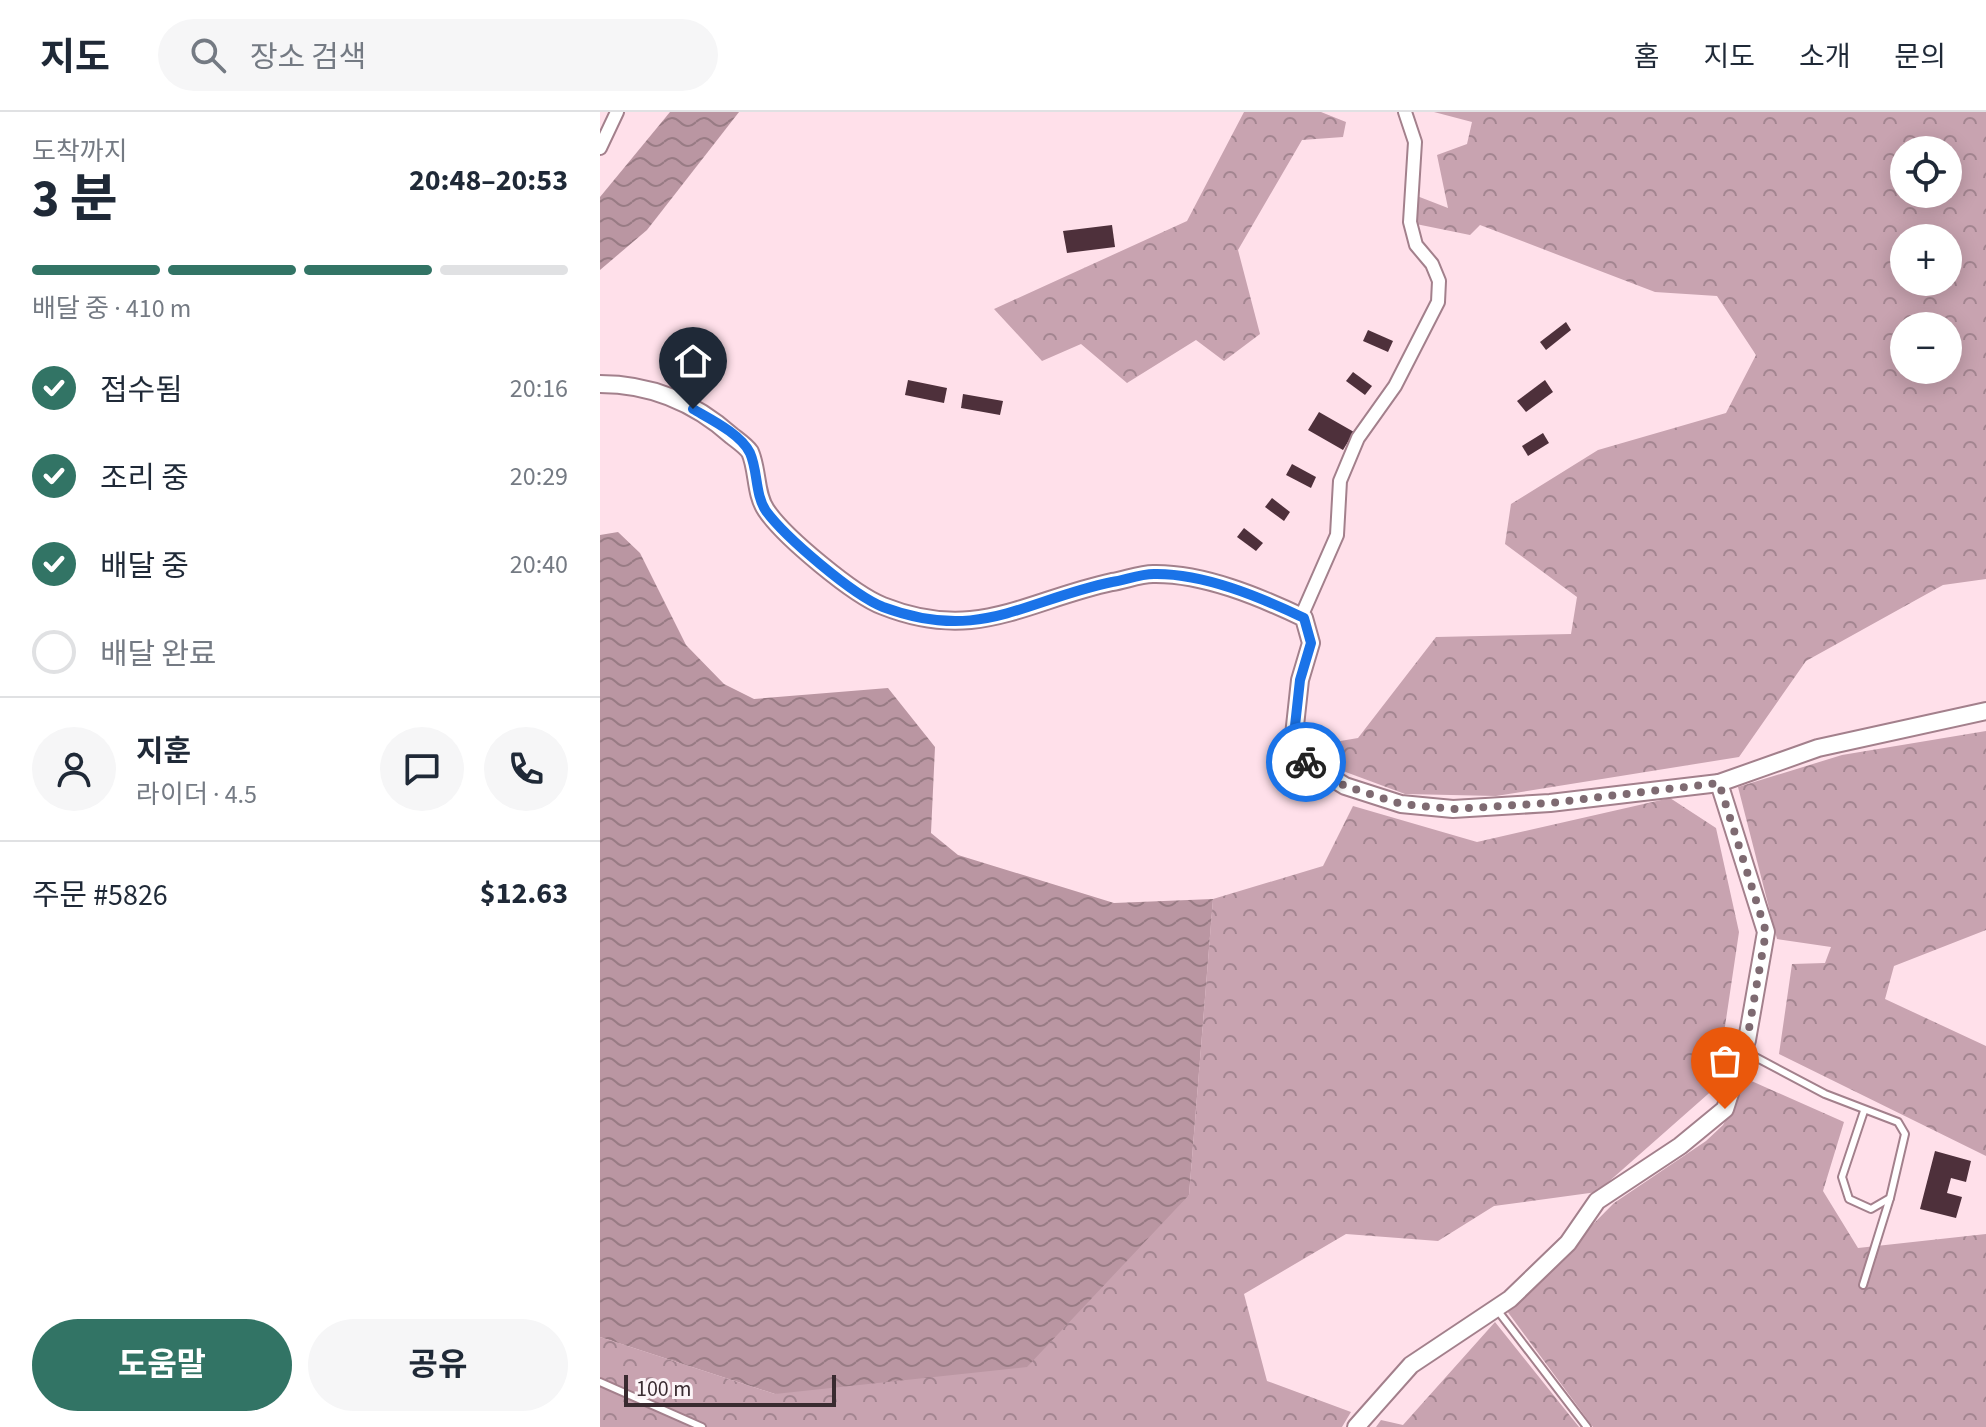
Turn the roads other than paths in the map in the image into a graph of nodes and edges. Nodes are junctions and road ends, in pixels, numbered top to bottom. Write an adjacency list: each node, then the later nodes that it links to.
1 (617, 112): 3 (street)
2 (1405, 112): 5 (street)
3 (600, 148)
4 (600, 384): 5 (street)
5 (1301, 617): 7 (street)
6 (1986, 711): 7 (street)
7 (1719, 783): 8 (street)
8 (1744, 1051): 9 (lane); 12 (street)
9 (1864, 1111): 10 (lane); 10 (lane)
10 (1890, 1198): 11 (lane)
11 (1863, 1285)
12 (1495, 1308): 15 (street); 16 (lane)
13 (600, 1382): 14 (lane)
14 (702, 1427)
15 (1356, 1427)
16 (1587, 1427)

